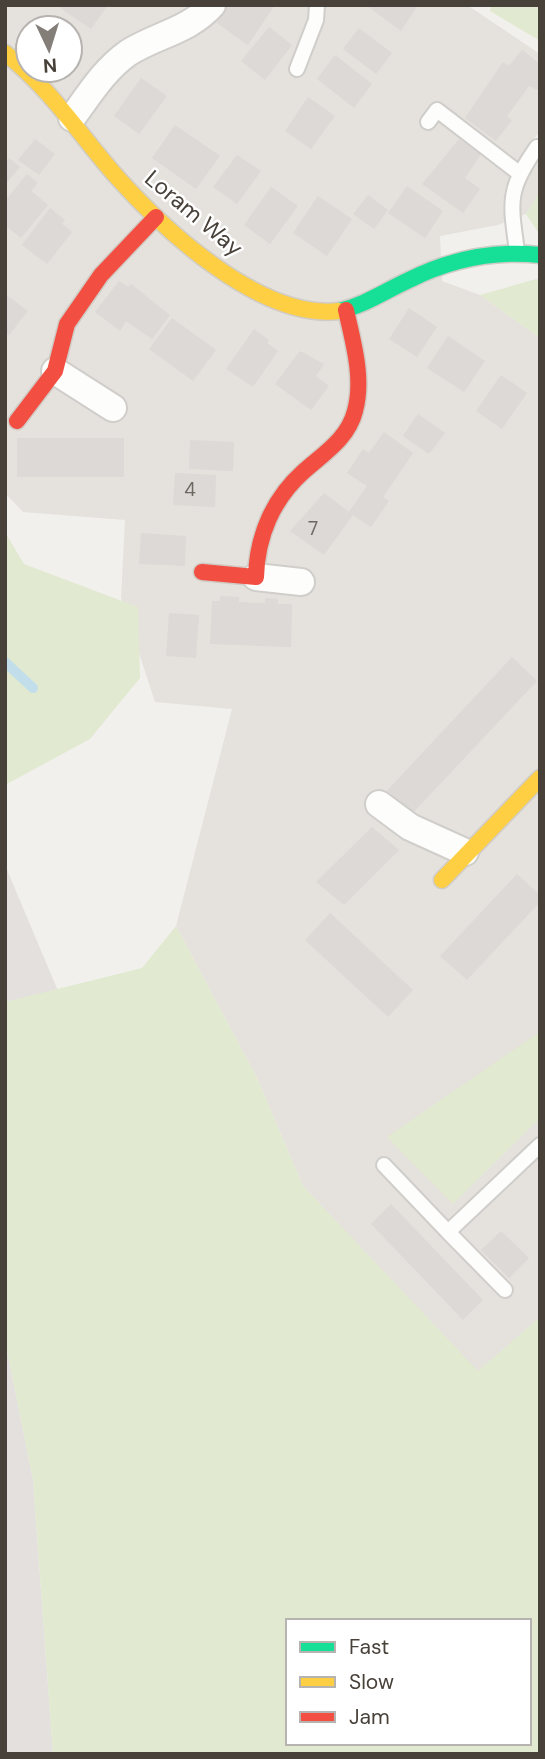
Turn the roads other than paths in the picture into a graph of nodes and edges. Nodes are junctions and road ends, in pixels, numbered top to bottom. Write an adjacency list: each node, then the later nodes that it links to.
1 (212, 5): 5 (street)
2 (317, 5): 4 (lane)
3 (5, 53): 5 (street, Loram Way)
4 (296, 69)
5 (72, 118): 9 (street, Loram Way)
6 (428, 122): 8 (lane)
7 (537, 147): 8 (lane)
8 (519, 173): 10 (lane)
9 (156, 217): 12 (street, Loram Way); 13 (street)
10 (517, 252): 11 (street, Loram Way); 12 (street, Loram Way)
11 (540, 255)
12 (346, 310): 17 (street)
13 (55, 371): 14 (street); 15 (street)
14 (113, 408)
15 (17, 421)
16 (202, 572): 17 (street)
17 (256, 577): 18 (street)
18 (301, 582)
19 (540, 778): 21 (street)
20 (379, 804): 21 (street)
21 (466, 852): 22 (street)
22 (442, 880)
23 (540, 1145): 25 (lane)
24 (384, 1165): 25 (lane)
25 (448, 1232): 26 (lane)
26 (505, 1290)

